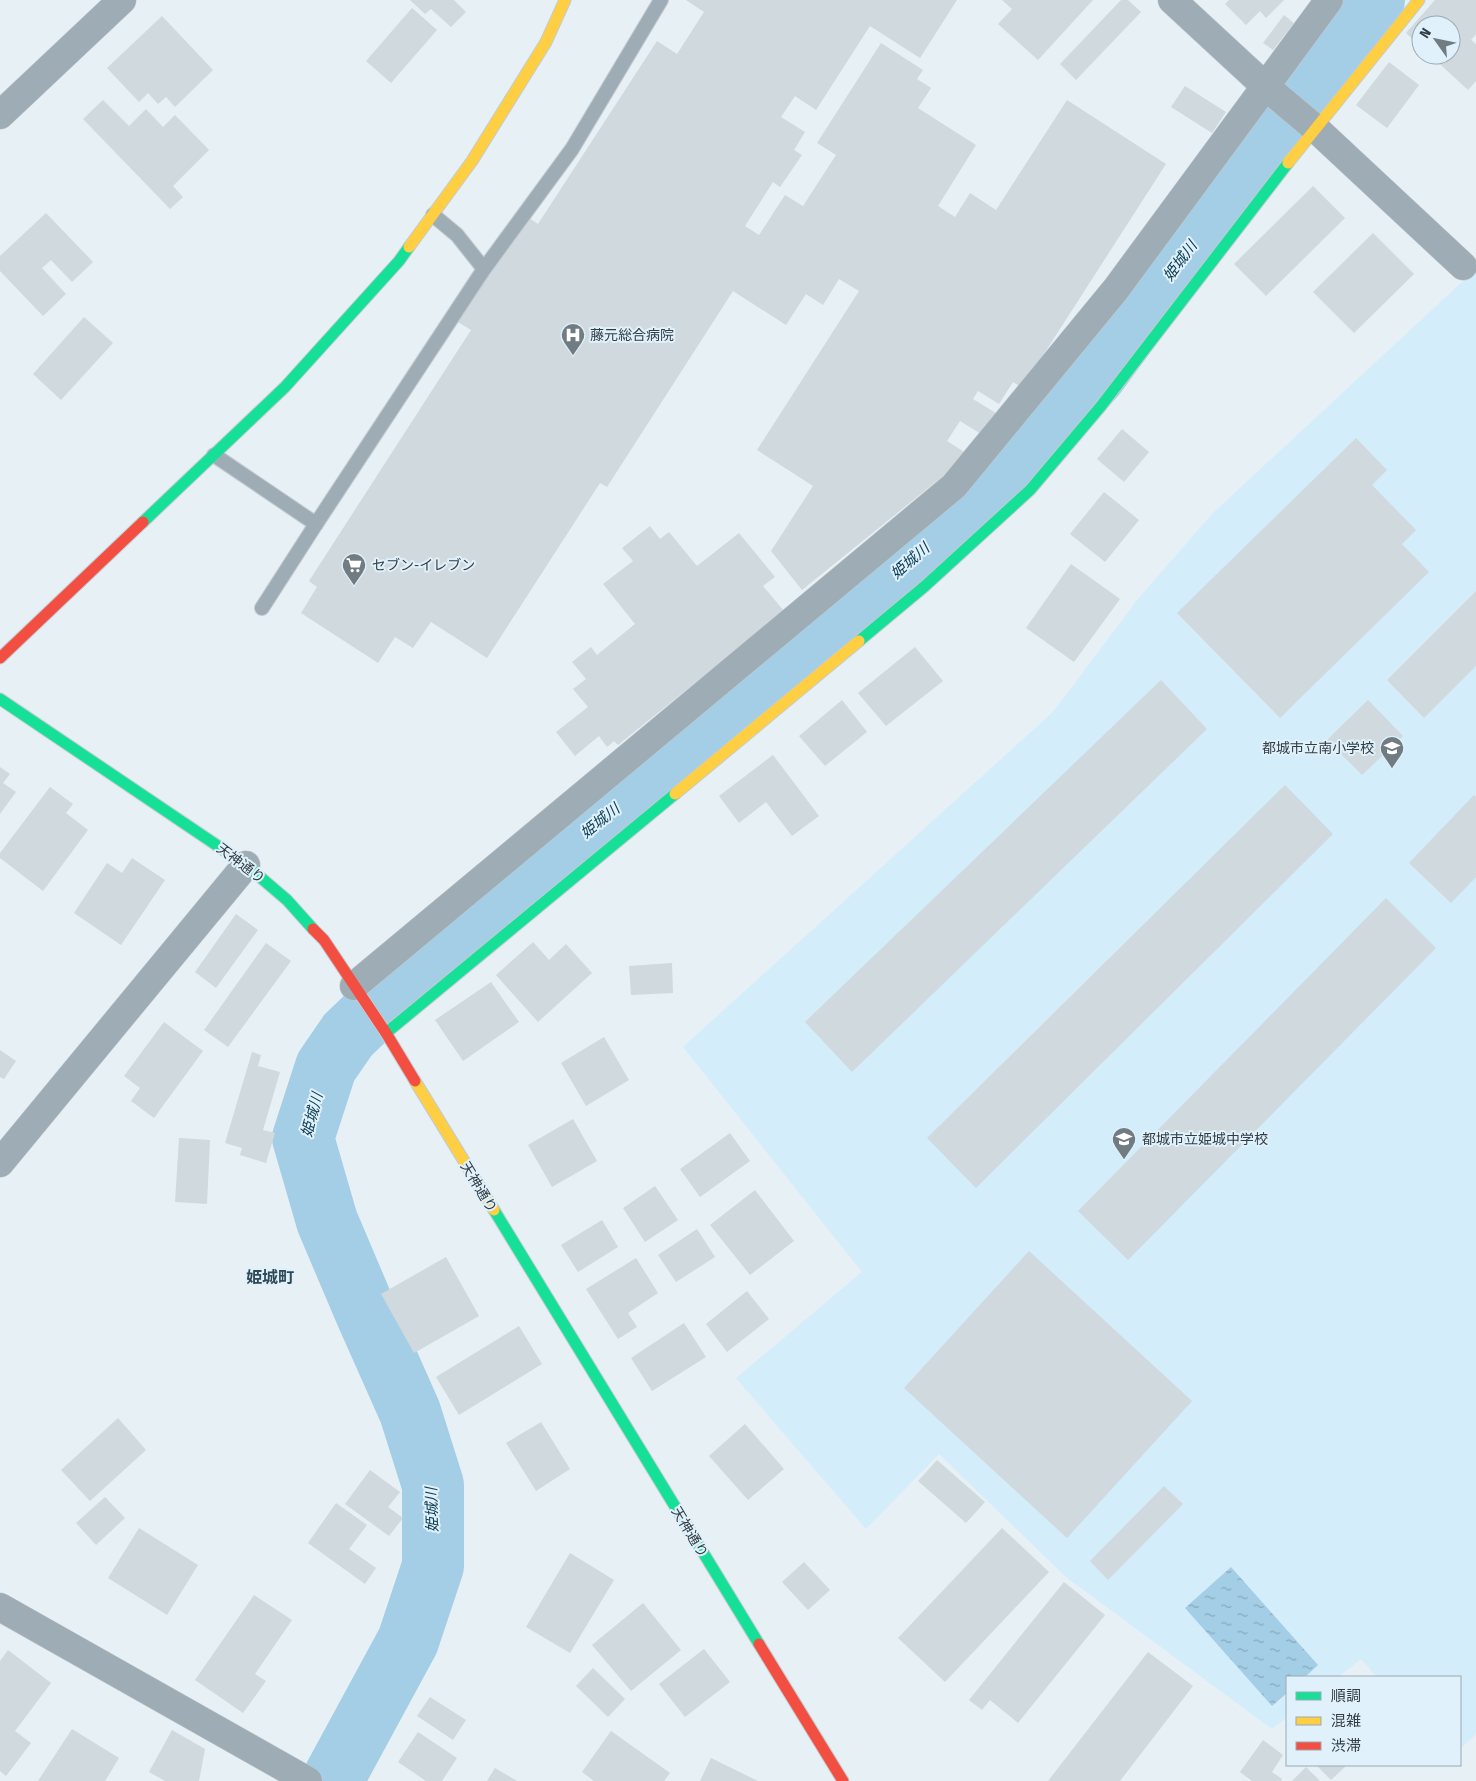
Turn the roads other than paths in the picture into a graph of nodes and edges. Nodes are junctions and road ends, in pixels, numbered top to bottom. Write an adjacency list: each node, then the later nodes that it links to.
1 (122, 0): 8 (street)
2 (564, 0): 10 (street)
3 (661, 0): 12 (lane)
4 (1172, 0): 7 (street)
5 (1329, 0): 7 (street)
6 (1419, 0): 9 (street)
7 (1265, 86): 9 (street); 19 (street)
8 (0, 115)
9 (1315, 128): 11 (street); 20 (street)
10 (433, 215): 12 (lane); 13 (street)
11 (1463, 266)
12 (484, 269): 14 (lane)
13 (214, 454): 14 (lane); 16 (street)
14 (316, 524): 15 (lane)
15 (262, 608)
16 (0, 658)
17 (0, 699): 18 (street, 天神通り)
18 (246, 865): 19 (street, 天神通り); 21 (street)
19 (356, 989): 20 (street, 天神通り)
20 (386, 1033): 24 (street, 天神通り)
21 (0, 1163)
22 (0, 1607): 23 (street)
23 (297, 1774)
24 (842, 1781)

